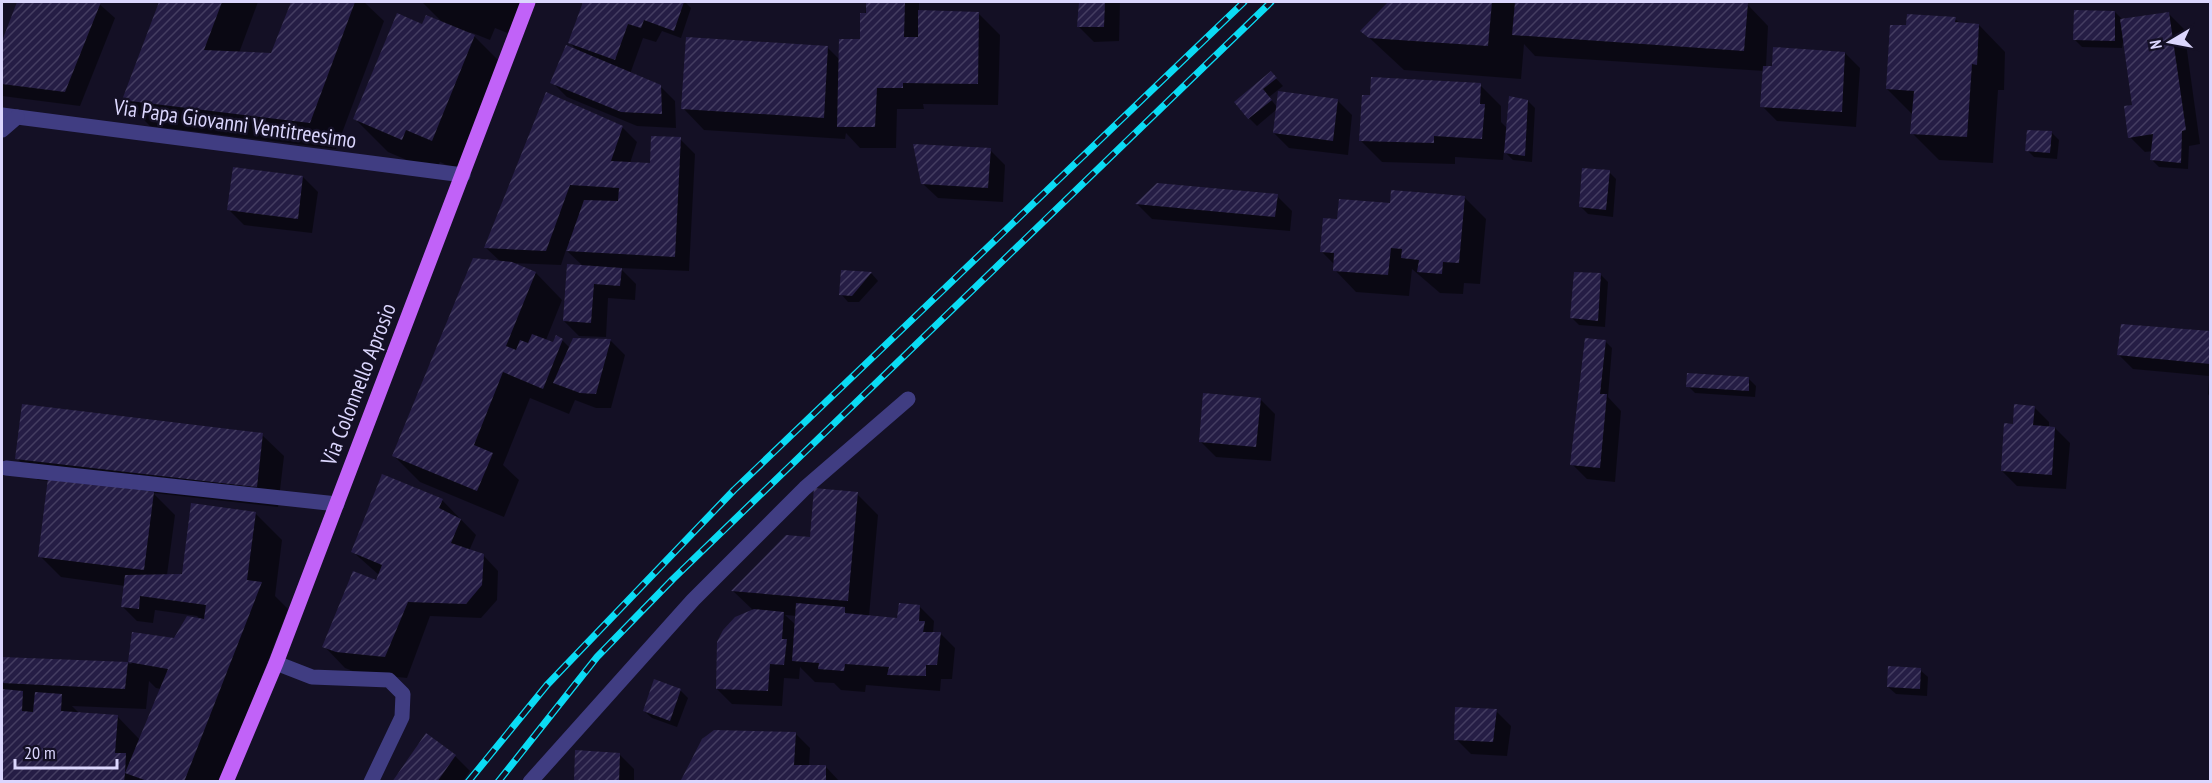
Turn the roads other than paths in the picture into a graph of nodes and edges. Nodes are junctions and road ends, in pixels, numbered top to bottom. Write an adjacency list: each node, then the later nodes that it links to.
1 (528, 2): 4 (main road, Via Colonnello Aprosio)
2 (9, 116): 3 (street); 4 (street, Via Papa Giovanni Ventitreesimo)
3 (2, 130)
4 (463, 175): 7 (main road, Via Colonnello Aprosio)
5 (908, 399): 11 (street)
6 (6, 468): 7 (street)
7 (337, 504): 8 (main road, Via Colonnello Aprosio)
8 (276, 663): 9 (main road, Via Colonnello Aprosio); 10 (street)
9 (230, 781)
10 (371, 782)
11 (530, 782)

